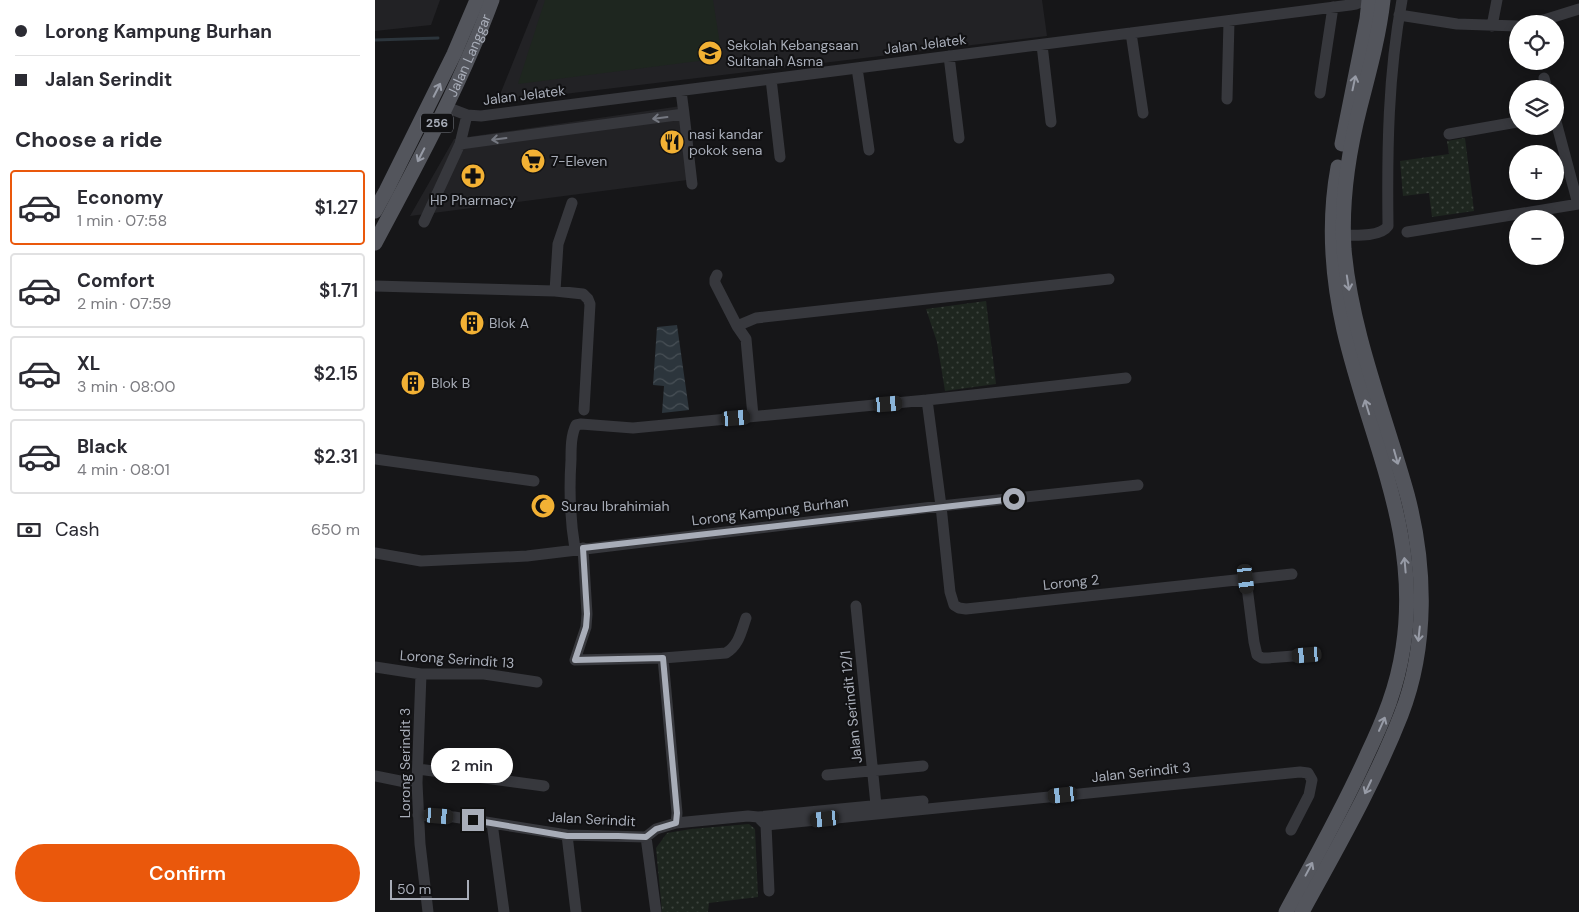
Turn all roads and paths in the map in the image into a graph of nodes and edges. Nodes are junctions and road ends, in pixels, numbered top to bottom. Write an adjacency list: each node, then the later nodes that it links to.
1 (477, 0): 35 (main road, Jalan Langgar / 256, one-way to 1)
2 (492, 0): 22 (main road, Jalan Langgar / 256)
3 (1383, 0): 42 (main road)
4 (1402, 0): 9 (street)
5 (1497, 0): 12 (street)
6 (1367, 4): 7 (street, Jalan Jelatek); 42 (main road, one-way to 6)
7 (1333, 7): 11 (street, Jalan Jelatek); 20 (street)
8 (1579, 9): 10 (street)
9 (1399, 15): 12 (street); 42 (street)
10 (1560, 15)
11 (1229, 21): 14 (street, Jalan Jelatek); 21 (street)
12 (1492, 26): 13 (street)
13 (1509, 26)
14 (1131, 33): 15 (street, Jalan Jelatek); 23 (street)
15 (1042, 44): 16 (street, Jalan Jelatek); 26 (street)
16 (949, 56): 17 (street, Jalan Jelatek); 30 (street)
17 (857, 68): 18 (street, Jalan Jelatek); 32 (street)
18 (771, 79): 19 (street, Jalan Jelatek); 33 (street)
19 (681, 90): 24 (street); 25 (street, Jalan Jelatek)
20 (1320, 93)
21 (1227, 98)
22 (446, 107): 25 (street, Jalan Jelatek); 43 (main road, Jalan Langgar / 256, one-way to 43)
23 (1143, 113)
24 (684, 114): 31 (street, one-way to 31); 34 (street)
25 (467, 115): 31 (street)
26 (1051, 122)
27 (1509, 123): 28 (street)
28 (1449, 134)
29 (1560, 135): 37 (street)
30 (959, 138)
31 (460, 144): 40 (street)
32 (869, 150)
33 (780, 157)
34 (693, 184)
35 (386, 191): 38 (main road); 39 (main road, Jalan Langgar / 256)
36 (572, 204): 47 (street)
37 (1579, 204): 41 (street)
38 (375, 206)
39 (375, 211)
40 (424, 222)
41 (1407, 232)
42 (1338, 235): 89 (main road, one-way to 42); 90 (main road, one-way to 90)
43 (375, 243)
44 (717, 275): 48 (street)
45 (1109, 278): 48 (street)
46 (375, 286): 47 (street)
47 (555, 292): 51 (street)
48 (737, 326): 52 (street)
49 (1126, 378): 50 (street)
50 (927, 400): 52 (street); 56 (street)
51 (584, 410)
52 (753, 416): 57 (street)
53 (375, 459): 54 (street)
54 (534, 480)
55 (1138, 485): 56 (street, Lorong Kampung Burhan)
56 (941, 506): 57 (street, Lorong Kampung Burhan); 60 (street, Lorong 2)
57 (579, 549): 58 (street, Lorong Kampung Burhan); 64 (street)
58 (375, 553)
59 (1292, 574): 60 (street, Lorong 2)
60 (1246, 579): 63 (street)
61 (856, 606): 70 (street, Jalan Serindit 12/1)
62 (746, 618): 64 (street)
63 (1307, 655)
64 (663, 658): 80 (street)
65 (375, 667): 66 (street, Lorong Serindit 13)
66 (421, 674): 67 (street, Lorong Serindit 13); 69 (street, Lorong Serindit 3)
67 (537, 682)
68 (923, 766): 70 (street)
69 (418, 769): 73 (street, Lorong Serindit 3); 74 (street)
70 (873, 770): 71 (street); 76 (street, Jalan Serindit 12/1)
71 (827, 775)
72 (375, 776): 73 (street)
73 (417, 783): 77 (street, Lorong Serindit 3)
74 (543, 786)
75 (923, 801): 76 (street)
76 (876, 805): 78 (street)
77 (419, 814): 79 (street, Jalan Serindit); 85 (street, Lorong Serindit 3)
78 (762, 821): 80 (street); 81 (street, Jalan Serindit 3); 84 (street)
79 (492, 823): 82 (street, Jalan Serindit); 86 (street)
80 (676, 823): 83 (street)
81 (1291, 830)
82 (567, 836): 83 (street, Jalan Serindit); 87 (street)
83 (646, 837): 88 (street)
84 (769, 891)
85 (429, 912)
86 (504, 912)
87 (576, 912)
88 (656, 912)
89 (1286, 912)
90 (1302, 912)

